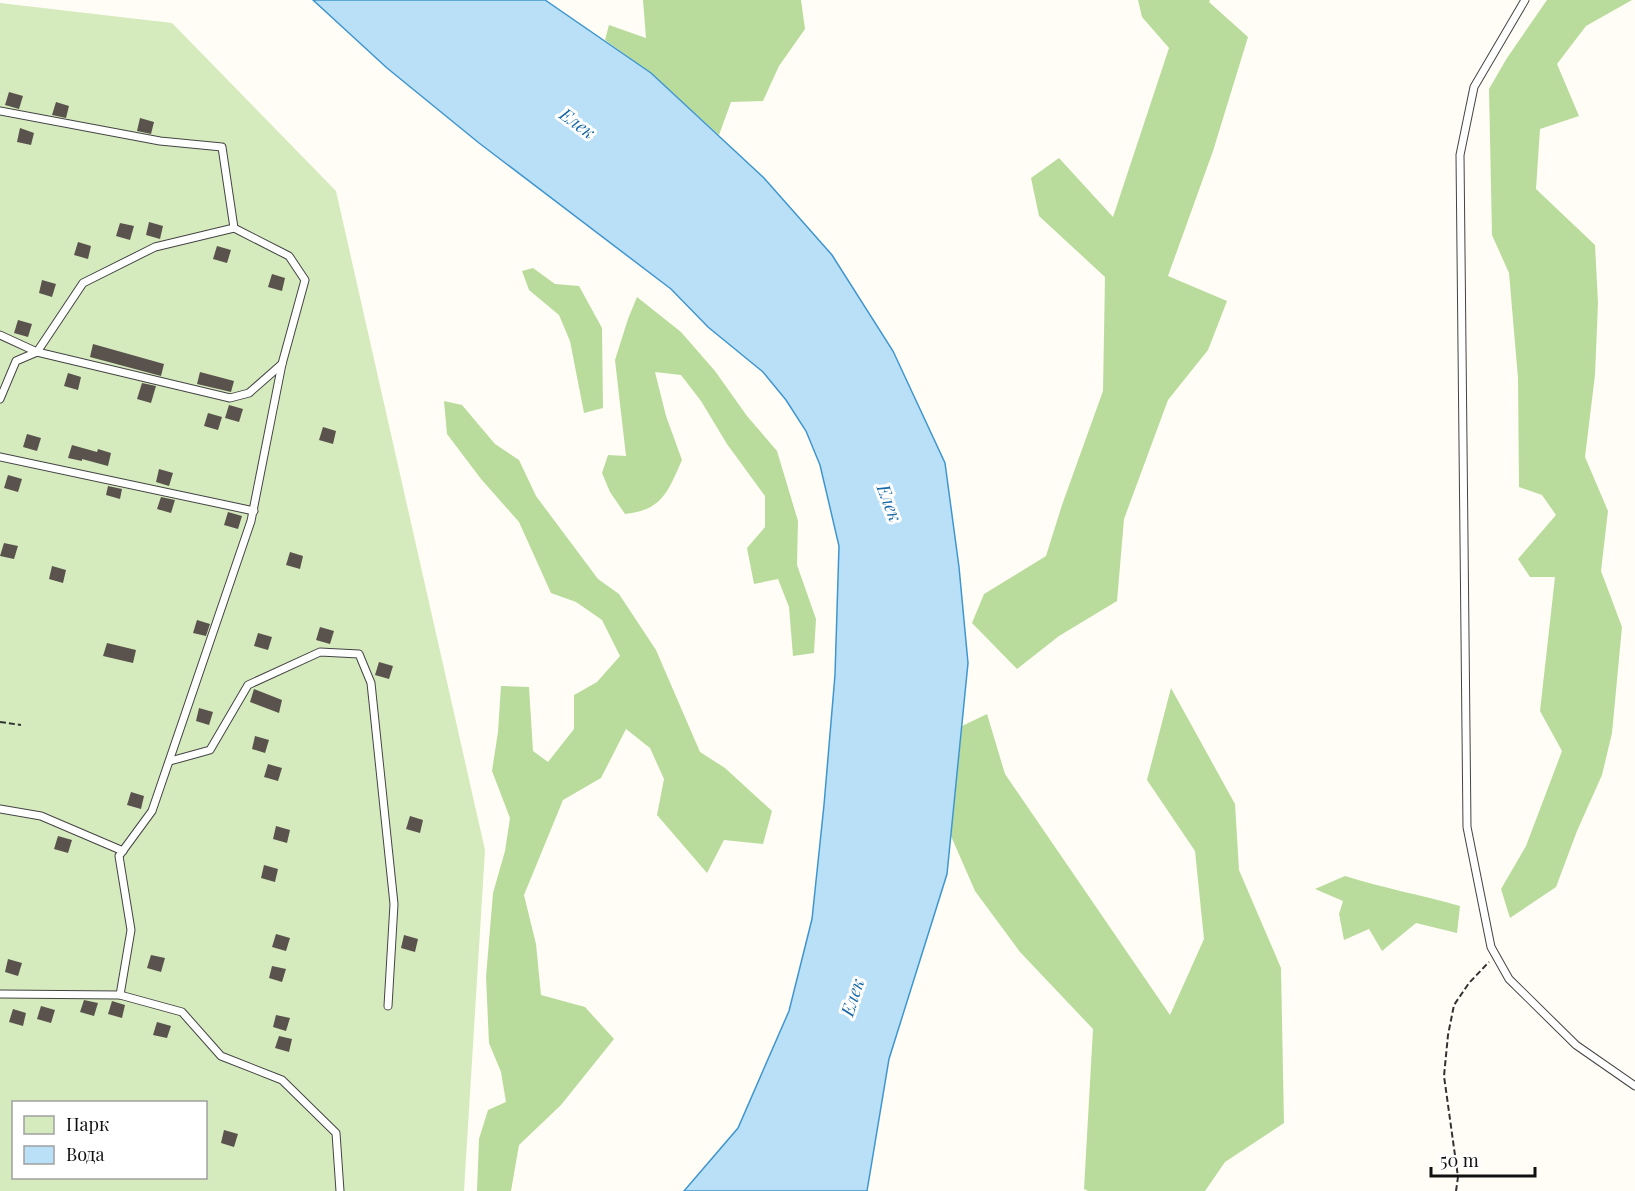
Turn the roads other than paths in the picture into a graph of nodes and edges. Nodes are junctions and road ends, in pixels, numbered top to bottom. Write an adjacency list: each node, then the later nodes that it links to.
1 (1525, 0): 16 (lane)
2 (0, 111): 3 (lane)
3 (234, 228): 5 (lane); 6 (lane)
4 (0, 335): 5 (lane)
5 (37, 352): 6 (lane); 7 (lane)
6 (282, 364): 9 (lane)
7 (0, 399)
8 (0, 457): 9 (lane)
9 (254, 511): 10 (lane)
10 (170, 761): 12 (lane); 15 (lane)
11 (0, 809): 12 (lane)
12 (123, 851): 14 (lane)
13 (0, 993): 14 (lane)
14 (120, 995): 17 (lane)
15 (388, 1006)
16 (1635, 1086)
17 (340, 1191)

